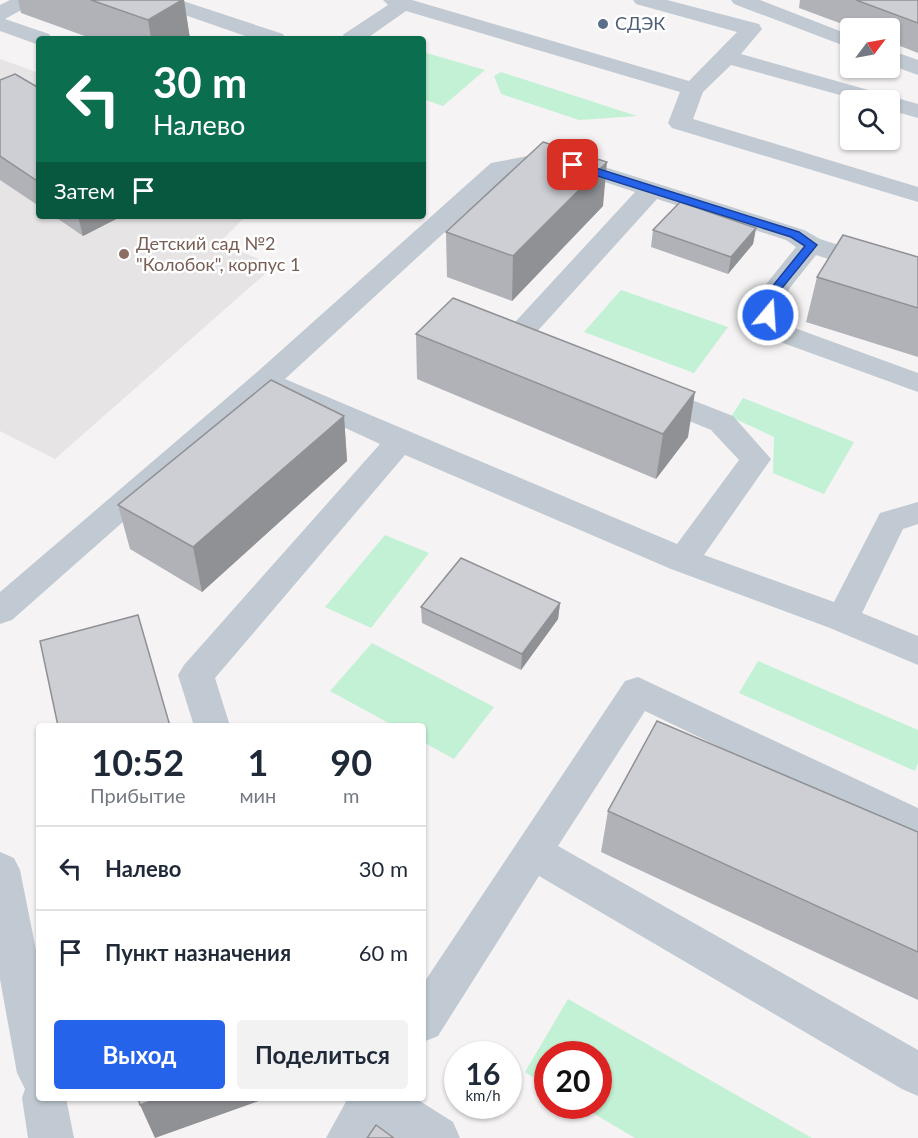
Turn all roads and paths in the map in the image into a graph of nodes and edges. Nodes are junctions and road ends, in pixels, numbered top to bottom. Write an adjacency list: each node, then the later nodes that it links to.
1 (25, 0): 7 (street)
2 (160, 0): 10 (street)
3 (643, 0): 9 (street)
4 (741, 0): 6 (street)
5 (398, 2): 11 (street); 17 (street)
6 (770, 11): 9 (street); 13 (street)
7 (0, 14)
8 (0, 24): 12 (street)
9 (751, 29): 14 (street)
10 (266, 36)
11 (356, 36)
12 (36, 37)
13 (840, 38)
14 (727, 57): 17 (street); 18 (street)
15 (900, 61): 16 (street)
16 (918, 68)
17 (693, 89): 22 (street)
18 (846, 90)
19 (900, 106): 20 (street)
20 (918, 111)
21 (651, 190): 23 (street); 25 (street); 26 (street)
22 (918, 195)
23 (811, 245): 24 (street); 28 (street)
24 (918, 280)
25 (570, 360)
26 (266, 380): 29 (street); 32 (street)
27 (624, 383): 31 (street)
28 (918, 383)
29 (400, 441): 31 (street); 35 (street)
30 (918, 513): 33 (street)
31 (683, 560): 33 (street)
32 (0, 611)
33 (842, 619): 34 (street)
34 (918, 651)
35 (211, 723)
36 (918, 826): 37 (street)
37 (533, 852): 39 (street); 41 (street)
38 (0, 870): 40 (street)
39 (426, 1016)
40 (36, 1057)
41 (918, 1074)
42 (45, 1101): 45 (street)
43 (372, 1101): 46 (street)
44 (379, 1101): 47 (street)
45 (51, 1138)
46 (349, 1138)
47 (437, 1138)

